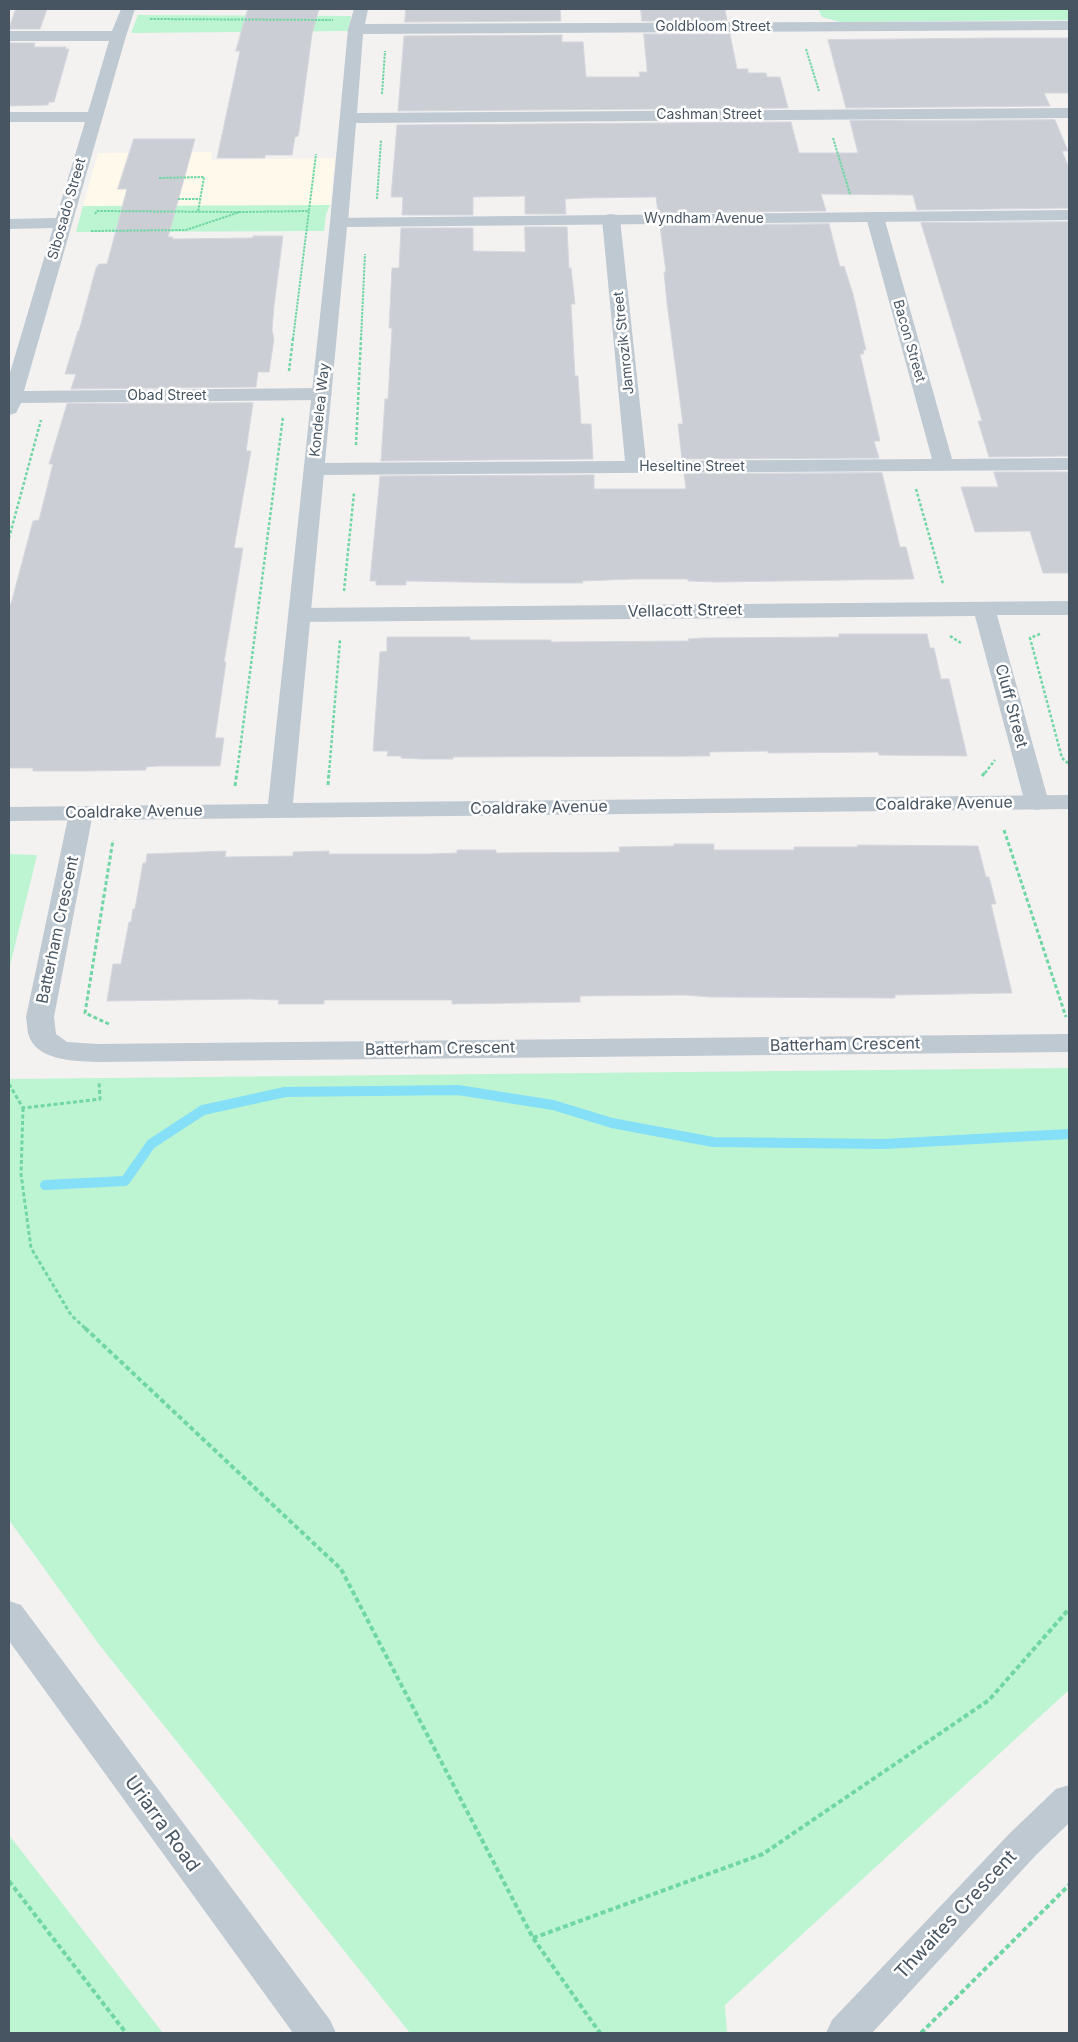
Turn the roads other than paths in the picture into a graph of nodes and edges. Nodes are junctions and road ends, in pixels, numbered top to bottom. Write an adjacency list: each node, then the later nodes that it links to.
1 (128, 9): 8 (street, Sibosado Street)
2 (361, 9): 6 (street, Kondelea Way)
3 (808, 9): 5 (street)
4 (1069, 25): 5 (street, Goldbloom Street)
5 (811, 27): 6 (street, Goldbloom Street)
6 (356, 30): 12 (street, Kondelea Way)
7 (9, 36): 8 (street)
8 (118, 36): 11 (street, Sibosado Street)
9 (1069, 113): 12 (street, Cashman Street)
10 (9, 117): 11 (street)
11 (94, 117): 18 (street, Sibosado Street)
12 (349, 118): 16 (street, Kondelea Way)
13 (1069, 215): 14 (street, Wyndham Avenue)
14 (875, 217): 15 (street, Wyndham Avenue); 24 (street, Bacon Street)
15 (612, 219): 16 (street, Wyndham Avenue); 25 (street, Jamrozik Street)
16 (338, 222): 21 (street, Kondelea Way)
17 (9, 224): 18 (street)
18 (62, 224): 20 (street, Sibosado Street)
19 (9, 335): 20 (street)
20 (31, 335): 22 (street, Sibosado Street)
21 (322, 394): 22 (street, Obad Street); 26 (street, Kondelea Way)
22 (11, 403)
23 (1069, 464): 24 (street, Heseltine Street)
24 (944, 465): 25 (street, Heseltine Street)
25 (636, 467): 26 (street, Heseltine Street)
26 (314, 469): 29 (street, Kondelea Way)
27 (1069, 608): 28 (street, Vellacott Street)
28 (984, 609): 29 (street, Vellacott Street); 31 (street, Cluff Street)
29 (300, 615): 32 (street, Kondelea Way)
30 (1069, 802): 31 (street, Coaldrake Avenue)
31 (1037, 803): 32 (street, Coaldrake Avenue)
32 (280, 811): 33 (street, Coaldrake Avenue)
33 (81, 813): 34 (street, Coaldrake Avenue); 35 (street, Batterham Crescent)
34 (9, 814)
35 (1068, 1032)
36 (9, 1615): 38 (street, Uriarra Road)
37 (1069, 1800): 39 (street, Thwaites Crescent)
38 (316, 2033)
39 (846, 2033)

